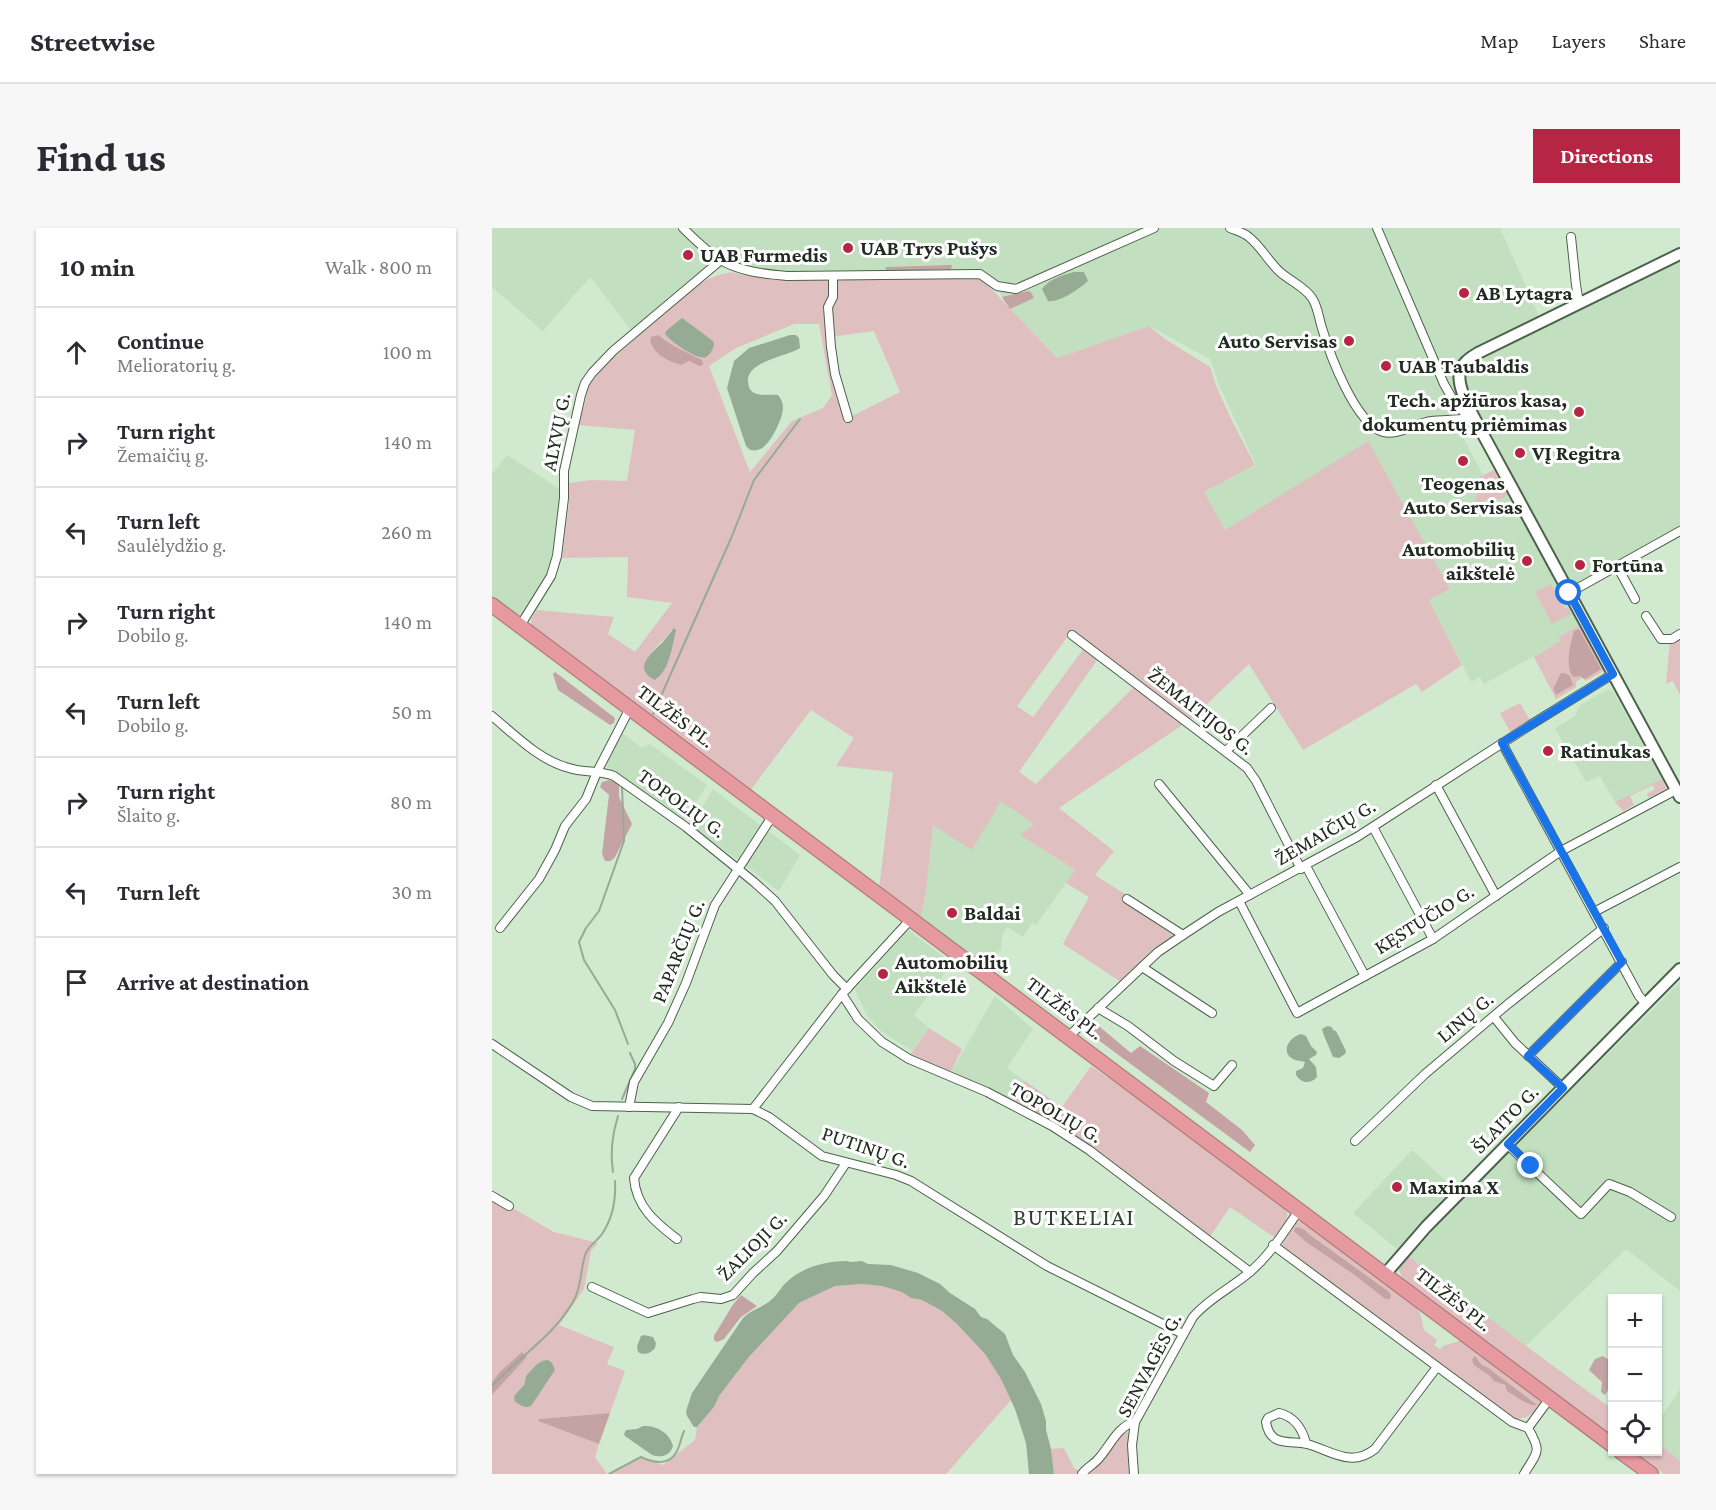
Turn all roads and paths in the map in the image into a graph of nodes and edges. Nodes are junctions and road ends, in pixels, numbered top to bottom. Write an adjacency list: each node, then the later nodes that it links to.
1 (683, 228): 7 (street)
2 (1154, 228): 8 (street)
3 (1230, 228): 11 (street)
4 (1377, 228): 11 (street)
5 (1571, 237): 9 (street)
6 (1680, 254): 9 (main road)
7 (721, 260): 8 (street); 19 (street, ALYVŲ G.)
8 (833, 276): 10 (street)
9 (1579, 303): 12 (main road)
10 (848, 418)
11 (1468, 418): 12 (street)
12 (1479, 426): 15 (main road)
13 (1680, 531): 14 (street)
14 (1617, 566): 15 (street); 16 (street)
15 (1569, 593): 22 (main road)
16 (1635, 598)
17 (492, 605): 19 (highway, TILŽĖS PL.)
18 (1646, 616): 21 (street)
19 (520, 626): 23 (highway, TILŽĖS PL.)
20 (1072, 634): 27 (street, ŽEMAITIJOS G.)
21 (1680, 634)
22 (1613, 674): 26 (street, ŽEMAIČIŲ G.); 31 (main road)
23 (630, 708): 28 (street); 32 (highway, TILŽĖS PL.)
24 (1271, 708): 27 (street)
25 (492, 716): 28 (street, TOPOLIŲ G.)
26 (1502, 743): 30 (street, ŽEMAIČIŲ G.); 34 (street)
27 (1226, 751): 35 (street, ŽEMAITIJOS G.)
28 (597, 772): 37 (street, TOPOLIŲ G.); 44 (street)
29 (1159, 784): 38 (street)
30 (1436, 785): 33 (street, ŽEMAIČIŲ G.); 39 (street)
31 (1678, 794): 34 (street, KĘSTUČIO G.)
32 (773, 815): 37 (street, PAPARČIŲ G.); 43 (highway, TILŽĖS PL.)
33 (1373, 827): 35 (street, ŽEMAIČIŲ G.); 47 (street)
34 (1561, 851): 39 (street, KĘSTUČIO G.); 42 (street)
35 (1303, 867): 38 (street, ŽEMAIČIŲ G.); 51 (street, ŽEMAITIJOS G.)
36 (1680, 867): 42 (street)
37 (738, 869): 52 (street, TOPOLIŲ G.); 62 (street, PAPARČIŲ G.)
38 (1250, 895): 41 (street, ŽEMAIČIŲ G.)
39 (1496, 896): 47 (street, KĘSTUČIO G.)
40 (1127, 899): 46 (street)
41 (1239, 901): 46 (street, ŽEMAIČIŲ G.); 51 (street, KĘSTUČIO G.)
42 (1594, 912): 45 (street)
43 (911, 919): 52 (street); 57 (highway, TILŽĖS PL.)
44 (500, 928)
45 (1604, 928): 48 (street); 56 (street, LINŲ G.)
46 (1183, 935): 49 (street, ŽEMAIČIŲ G.)
47 (1433, 939): 51 (street, KĘSTUČIO G.)
48 (1622, 962): 53 (street); 59 (street)
49 (1142, 967): 54 (street, ŽEMAIČIŲ G.); 55 (street)
50 (1680, 969): 53 (main road, ŠLAITO G.)
51 (1365, 976)
52 (844, 991): 64 (street); 74 (street, TOPOLIŲ G.)
53 (1646, 1004): 61 (main road, ŠLAITO G.)
54 (1098, 1008): 57 (street, ŽEMAIČIŲ G.); 60 (street)
55 (1212, 1013)
56 (1494, 1017): 59 (street); 65 (street, LINŲ G.)
57 (1068, 1037): 70 (highway, TILŽĖS PL.)
58 (492, 1044): 62 (street, PUTINŲ G.)
59 (1528, 1056): 61 (street)
60 (1232, 1065)
61 (1563, 1088): 66 (main road, ŠLAITO G.)
62 (629, 1107): 63 (street, PUTINŲ G.)
63 (679, 1107): 64 (street, PUTINŲ G.); 72 (street)
64 (753, 1109): 67 (street, PUTINŲ G.)
65 (1355, 1141)
66 (1508, 1144): 71 (street); 75 (main road, ŠLAITO G.)
67 (846, 1163): 76 (street, ŽALIOJI G.); 77 (street, PUTINŲ G.)
68 (492, 1196): 69 (street)
69 (509, 1206)
70 (1300, 1209): 73 (street, SENVAGĖS G.); 75 (highway, TILŽĖS PL.)
71 (1671, 1218)
72 (677, 1239)
73 (1273, 1245): 74 (street, SENVAGĖS G.); 78 (street)
74 (1250, 1272): 77 (street, SENVAGĖS G.)
75 (1386, 1273): 79 (highway, TILŽĖS PL.)
76 (592, 1287)
77 (1183, 1334): 80 (street, SENVAGĖS G.)
78 (1437, 1367): 81 (street); 83 (street)
79 (1550, 1398): 81 (street); 82 (highway, TILŽĖS PL.)
80 (1135, 1422): 85 (street); 86 (street, SENVAGĖS G.)
81 (1528, 1428): 87 (street)
82 (1608, 1442)
83 (1305, 1443): 83 (street)
84 (1626, 1456): 88 (highway)
85 (1082, 1474)
86 (1134, 1474)
87 (1524, 1474)
88 (1651, 1474)

